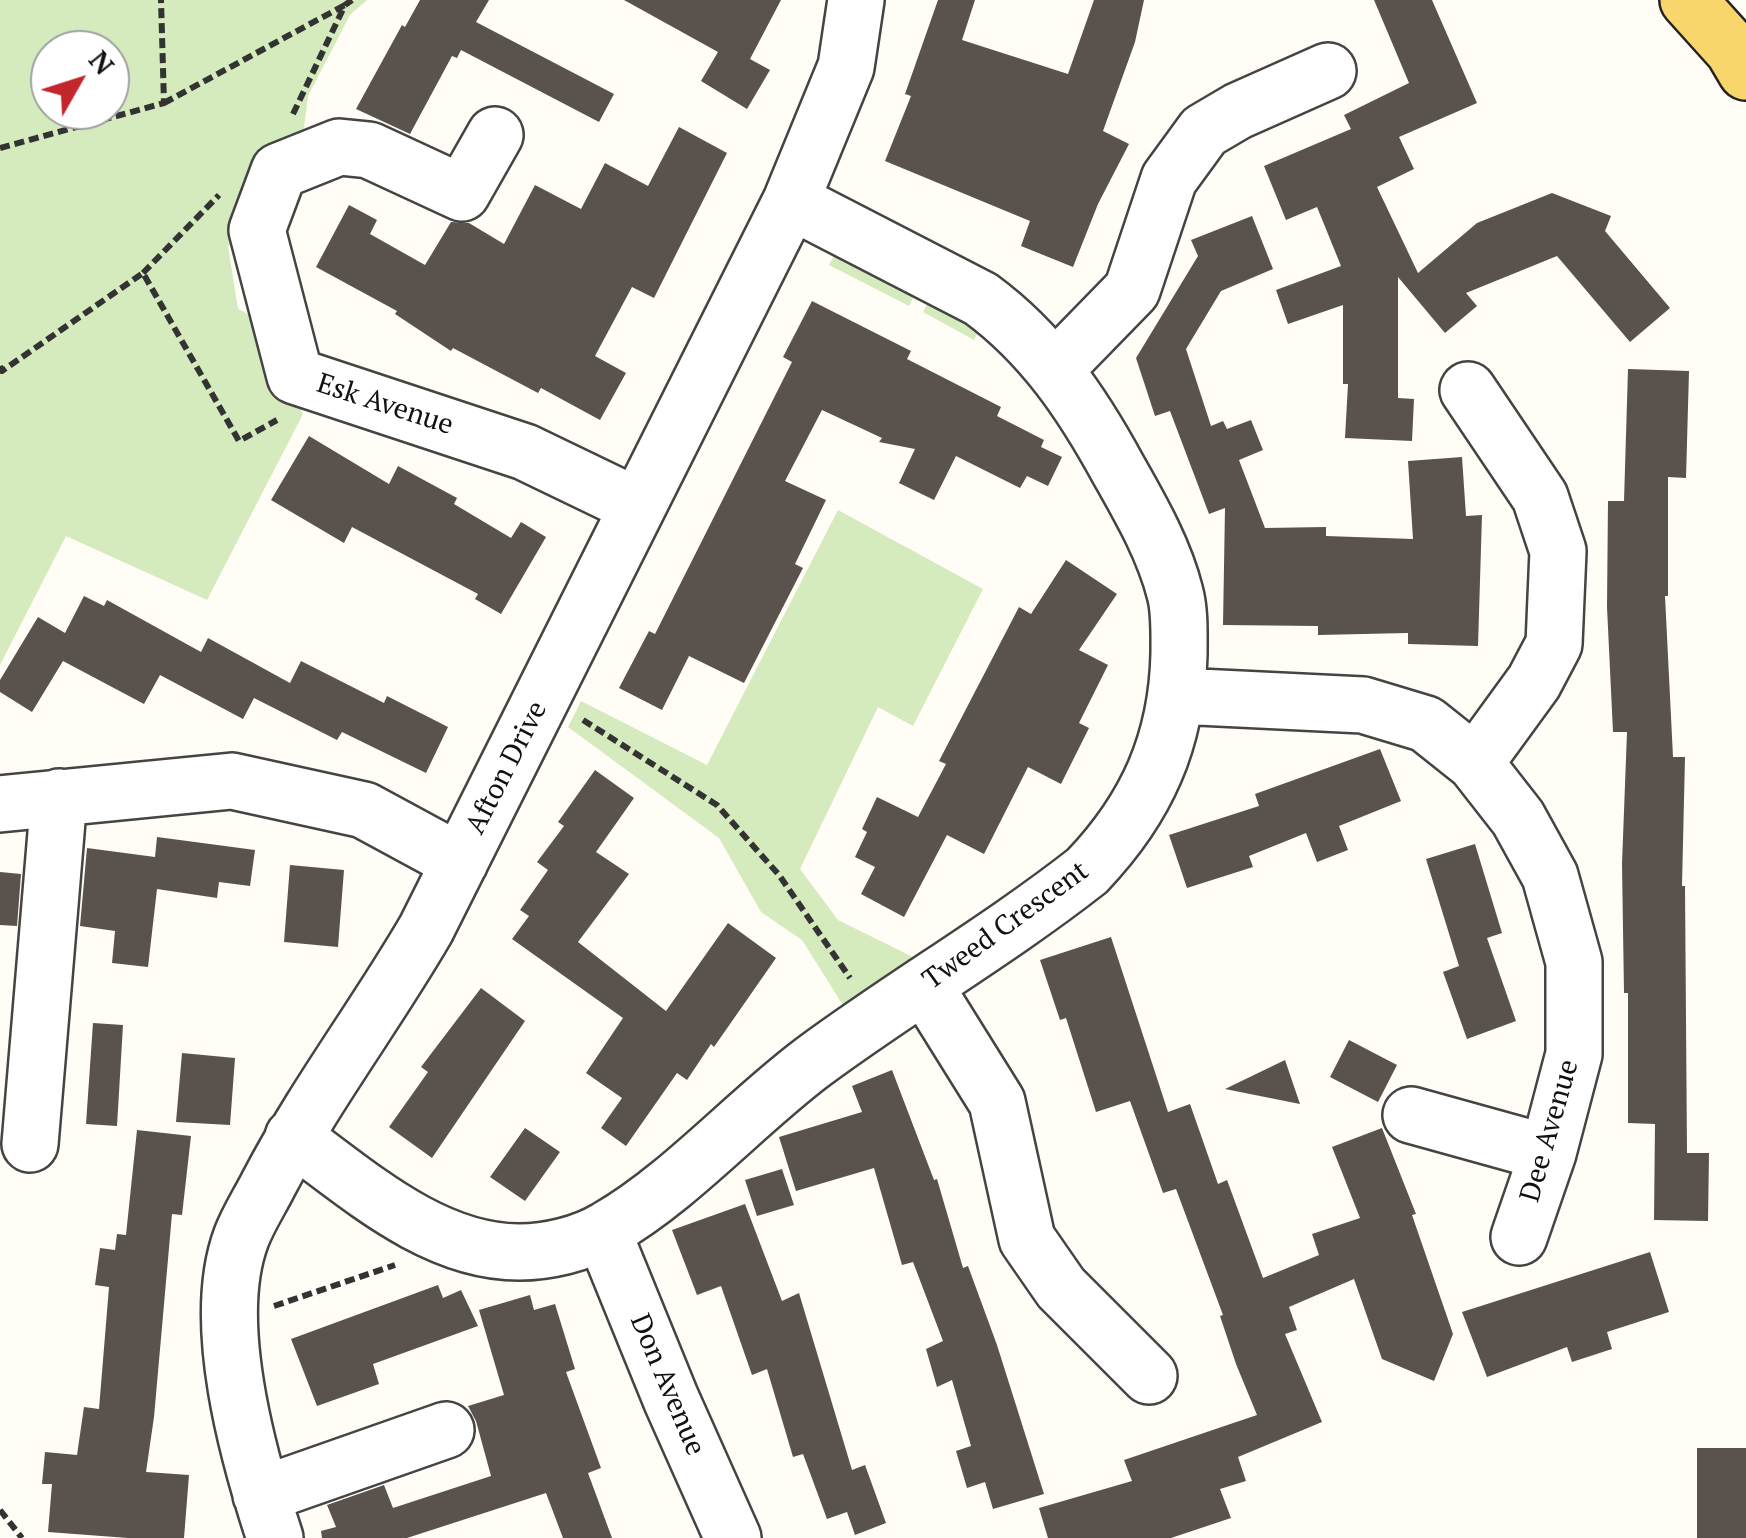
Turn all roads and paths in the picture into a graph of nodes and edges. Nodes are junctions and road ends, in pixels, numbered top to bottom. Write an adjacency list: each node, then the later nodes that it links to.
1 (161, 0): 7 (path)
2 (856, 0): 11 (street, Afton Drive)
3 (1688, 0): 6 (main road)
4 (348, 3): 7 (path); 9 (path)
5 (1328, 71): 12 (street)
6 (1746, 72)
7 (164, 103): 10 (path)
8 (495, 135): 9 (street)
9 (340, 147): 14 (street, Esk Avenue)
10 (0, 148)
11 (792, 201): 12 (street, Tweed Crescent); 16 (street, Afton Drive)
12 (1056, 368): 18 (street, Tweed Crescent)
13 (1, 370): 14 (path)
14 (335, 388): 16 (street, Esk Avenue)
15 (1468, 390): 19 (street)
16 (637, 506): 17 (street, Afton Drive)
17 (544, 696): 22 (street, Afton Drive); 24 (path)
18 (1178, 696): 19 (street, Dee Avenue); 23 (street, Tweed Crescent)
19 (1475, 763): 28 (street, Dee Avenue)
20 (59, 798): 21 (street); 22 (street); 27 (street)
21 (0, 804)
22 (460, 862): 26 (street, Afton Drive)
23 (924, 985): 24 (street, Tweed Crescent); 33 (street)
24 (878, 1017): 29 (street, Tweed Crescent)
25 (1410, 1115): 28 (street)
26 (293, 1137): 31 (street, Tweed Crescent); 32 (street, Afton Drive)
27 (30, 1144)
28 (1548, 1153): 30 (street, Dee Avenue)
29 (603, 1232): 31 (street, Tweed Crescent); 38 (street, Don Avenue)
30 (1519, 1237)
31 (462, 1242): 32 (path)
32 (230, 1321): 36 (street, Afton Drive)
33 (1149, 1376)
34 (446, 1430): 36 (street)
35 (0, 1510): 37 (path)
36 (268, 1516)
37 (22, 1538)
38 (734, 1538)

